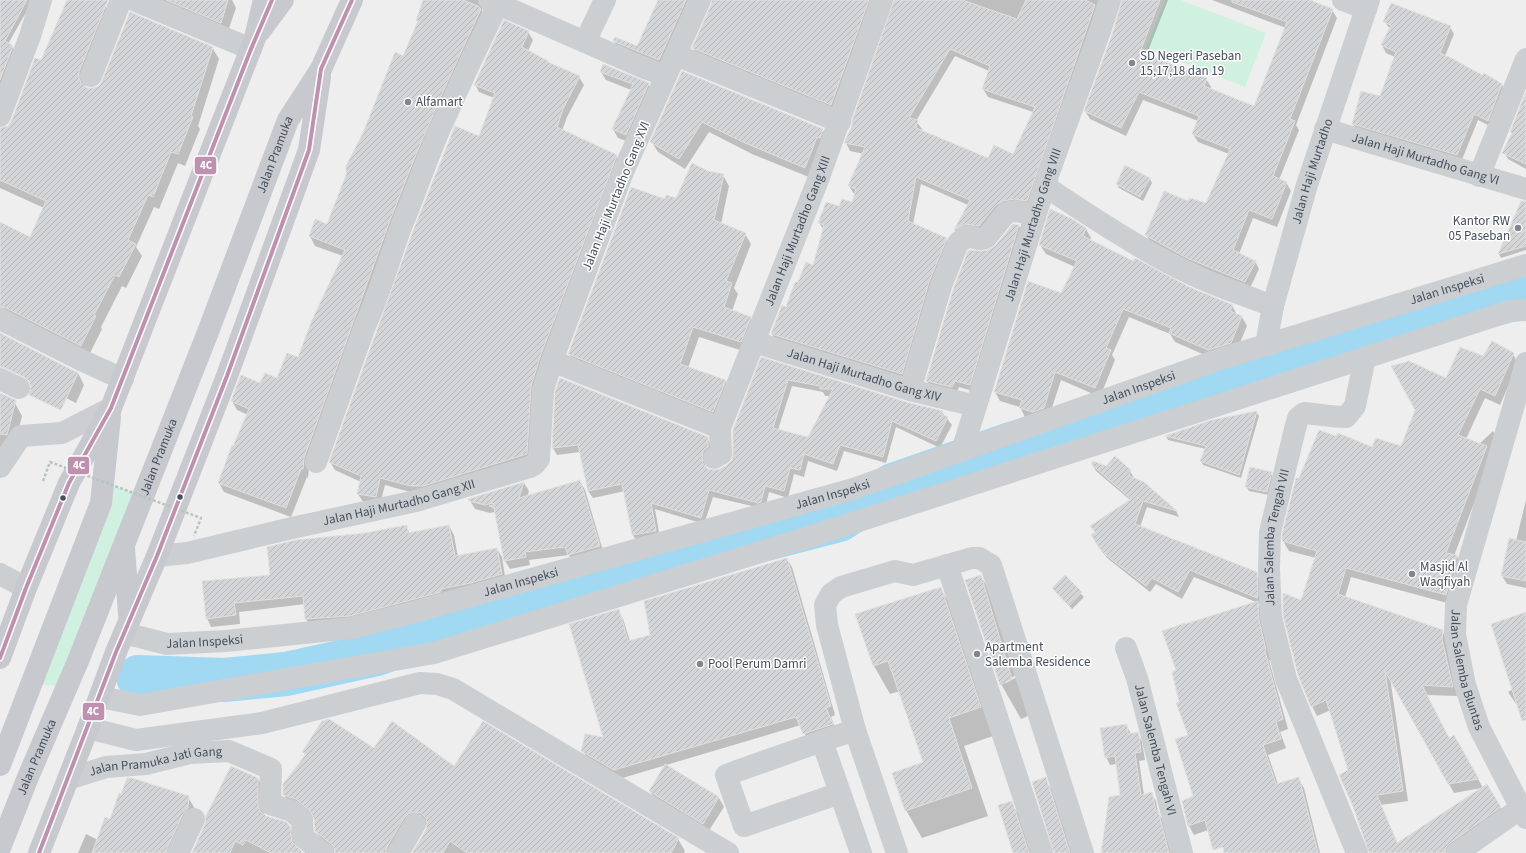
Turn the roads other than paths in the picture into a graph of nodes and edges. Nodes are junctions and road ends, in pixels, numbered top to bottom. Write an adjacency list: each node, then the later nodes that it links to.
1 (41, 0): 22 (street)
2 (121, 0): 20 (street)
3 (134, 0): 16 (street)
4 (264, 0): 16 (main road)
5 (272, 0): 16 (main road)
6 (283, 0): 16 (main road)
7 (352, 0): 19 (main road, Jalan Pramuka)
8 (605, 0): 15 (street)
9 (700, 0): 17 (street, Jalan Haji Murtadho Gang XVI)
10 (882, 0): 23 (street, Jalan Haji Murtadho Gang XIII)
11 (1110, 0): 26 (street, Jalan Haji Murtadho Gang VIII)
12 (1343, 0): 14 (street)
13 (494, 2): 15 (street); 45 (street)
14 (1368, 4): 24 (street, Jalan Haji Murtadho)
15 (585, 42): 21 (street)
16 (253, 44): 38 (main road)
17 (676, 55): 21 (street, Jalan Haji Murtadho Gang XVI); 23 (street)
18 (1526, 59): 25 (street)
19 (321, 69): 47 (main road, Jalan Pramuka); 48 (main road, Jalan Pramuka)
20 (91, 76)
21 (666, 76): 36 (street, Jalan Haji Murtadho Gang XVI)
22 (0, 116)
23 (840, 122): 33 (street, Jalan Haji Murtadho Gang XIII)
24 (1325, 129): 25 (street, Jalan Haji Murtadho Gang VI); 30 (street, Jalan Haji Murtadho)
25 (1480, 176): 27 (street, Jalan Haji Murtadho Gang VI)
26 (1045, 186): 28 (street, Jalan Haji Murtadho Gang VIII); 30 (street)
27 (1526, 189)
28 (1035, 218): 39 (street); 40 (street, Jalan Haji Murtadho Gang VIII)
29 (1526, 265): 34 (street, Jalan Inspeksi)
30 (1273, 306): 34 (street, Jalan Haji Murtadho)
31 (1526, 310): 35 (street)
32 (0, 319): 38 (street)
33 (754, 342): 39 (street, Jalan Haji Murtadho Gang XIV); 42 (street, Jalan Haji Murtadho Gang XIII)
34 (1266, 345): 43 (street, Jalan Inspeksi)
35 (1365, 357): 56 (street); 77 (street, Jalan Salemba Tengah VII)
36 (559, 363): 42 (street); 48 (street, Jalan Haji Murtadho Gang XII)
37 (1526, 363): 63 (street, Jalan Salemba Bluntas)
38 (123, 379): 41 (main road)
39 (910, 390): 40 (street, Jalan Haji Murtadho Gang XIV)
40 (976, 406): 43 (street, Jalan Haji Murtadho Gang VIII)
41 (111, 408): 46 (street); 51 (main road); 60 (main road)
42 (720, 428): 44 (street, Jalan Haji Murtadho Gang XIII)
43 (962, 451): 53 (street, Jalan Inspeksi)
44 (714, 458)
45 (316, 462)
46 (0, 467)
47 (124, 543): 53 (main road); 66 (main road, Jalan Pramuka)
48 (157, 556): 53 (main road, Jalan Pramuka)
49 (947, 565): 58 (street); 74 (street); 75 (street)
50 (0, 574): 51 (street)
51 (26, 588): 52 (main road)
52 (6, 623): 55 (main road)
53 (123, 635): 56 (main road, Jalan Pramuka)
54 (1126, 648): 76 (street, Jalan Salemba Tengah VI)
55 (2, 652)
56 (100, 694): 57 (main road, Jalan Pramuka)
57 (88, 728): 61 (main road, Jalan Pramuka); 67 (street)
58 (855, 730): 59 (street); 73 (street)
59 (822, 741): 62 (street); 62 (street)
60 (0, 765)
61 (68, 779): 68 (main road, Jalan Pramuka); 70 (street, Jalan Pramuka Jati Gang)
62 (840, 793): 72 (street)
63 (1524, 813): 78 (street)
64 (194, 819): 69 (street)
65 (414, 824): 71 (street)
66 (0, 848)
67 (723, 850)
68 (39, 853)
69 (178, 853)
70 (323, 853)
71 (398, 853)
72 (861, 853)
73 (897, 853)
74 (1042, 853)
75 (1083, 853)
76 (1182, 853)
77 (1357, 853)
78 (1457, 853)

